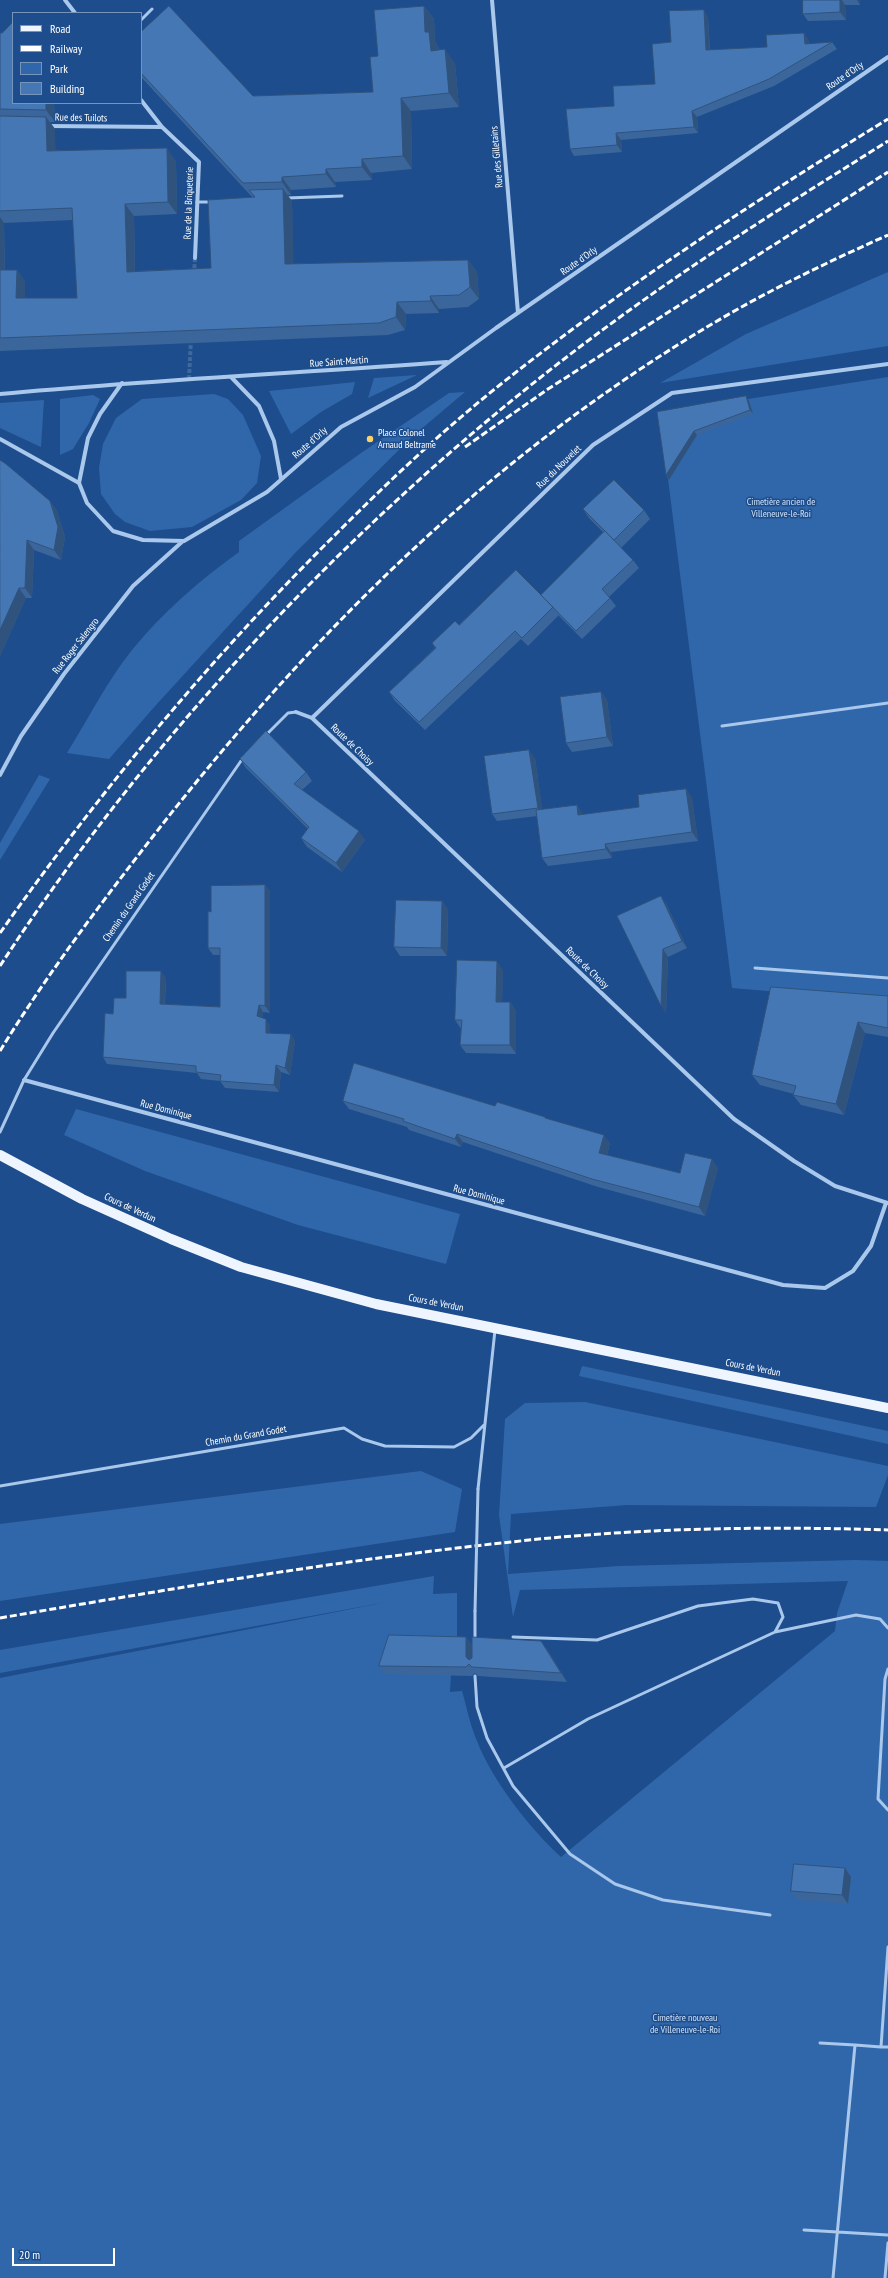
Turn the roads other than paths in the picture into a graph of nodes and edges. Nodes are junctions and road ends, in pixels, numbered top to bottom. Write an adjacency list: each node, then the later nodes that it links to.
1 (65, 0): 4 (street)
2 (492, 0): 15 (street, Rue des Gilletains)
3 (152, 9): 5 (lane)
4 (74, 12)
5 (142, 19)
6 (888, 57): 15 (street, Route d'Orly)
7 (142, 101): 9 (street, Rue de la Briqueterie)
8 (38, 126): 9 (street, Rue des Tuilots)
9 (162, 127): 12 (street, Rue de la Briqueterie)
10 (342, 196): 11 (lane)
11 (281, 199)
12 (197, 202): 13 (lane); 14 (street, Rue de la Briqueterie)
13 (212, 202)
14 (195, 258)
15 (518, 313): 16 (street, Route d'Orly)
16 (448, 362): 18 (street, Rue Saint-Martin); 22 (street, Route d'Orly)
17 (888, 364): 27 (street, Rue du Nouvelet)
18 (232, 378): 19 (street, Rue Saint-Martin); 22 (street)
19 (122, 383): 20 (street); 23 (street)
20 (0, 394)
21 (0, 439): 23 (street)
22 (281, 479): 24 (street, Route d'Orly)
23 (79, 483): 24 (street)
24 (184, 541): 31 (street, Rue Roger Salengro)
25 (888, 703): 28 (lane)
26 (296, 712): 27 (street, Route de Choisy); 29 (lane)
27 (312, 718): 37 (street, Route de Choisy)
28 (722, 726)
29 (262, 739)
30 (246, 754): 34 (lane, Chemin du Grand Godet)
31 (0, 775)
32 (755, 968): 33 (lane)
33 (888, 978)
34 (24, 1080): 35 (lane, Chemin du Grand Godet); 37 (street, Rue Dominique)
35 (0, 1132)
36 (0, 1155): 38 (main road, Cours de Verdun)
37 (887, 1203)
38 (496, 1328): 39 (main road, Cours de Verdun); 40 (lane)
39 (888, 1408)
40 (484, 1424): 41 (lane, Chemin du Grand Godet); 45 (lane, bridge)
41 (0, 1486)
42 (888, 1628): 43 (lane)
43 (776, 1632): 44 (lane); 48 (lane)
44 (513, 1637)
45 (475, 1642)
46 (888, 1669): 49 (lane)
47 (475, 1676): 48 (lane)
48 (504, 1768): 50 (lane)
49 (888, 1810)
50 (770, 1916)
51 (888, 1947): 54 (lane)
52 (820, 2043): 53 (lane)
53 (855, 2045): 54 (lane); 57 (lane)
54 (881, 2047): 55 (lane)
55 (888, 2047)
56 (804, 2230): 57 (lane)
57 (837, 2232): 58 (lane); 60 (lane)
58 (888, 2235)
59 (888, 2243): 61 (lane)
60 (833, 2278)
61 (885, 2278)

